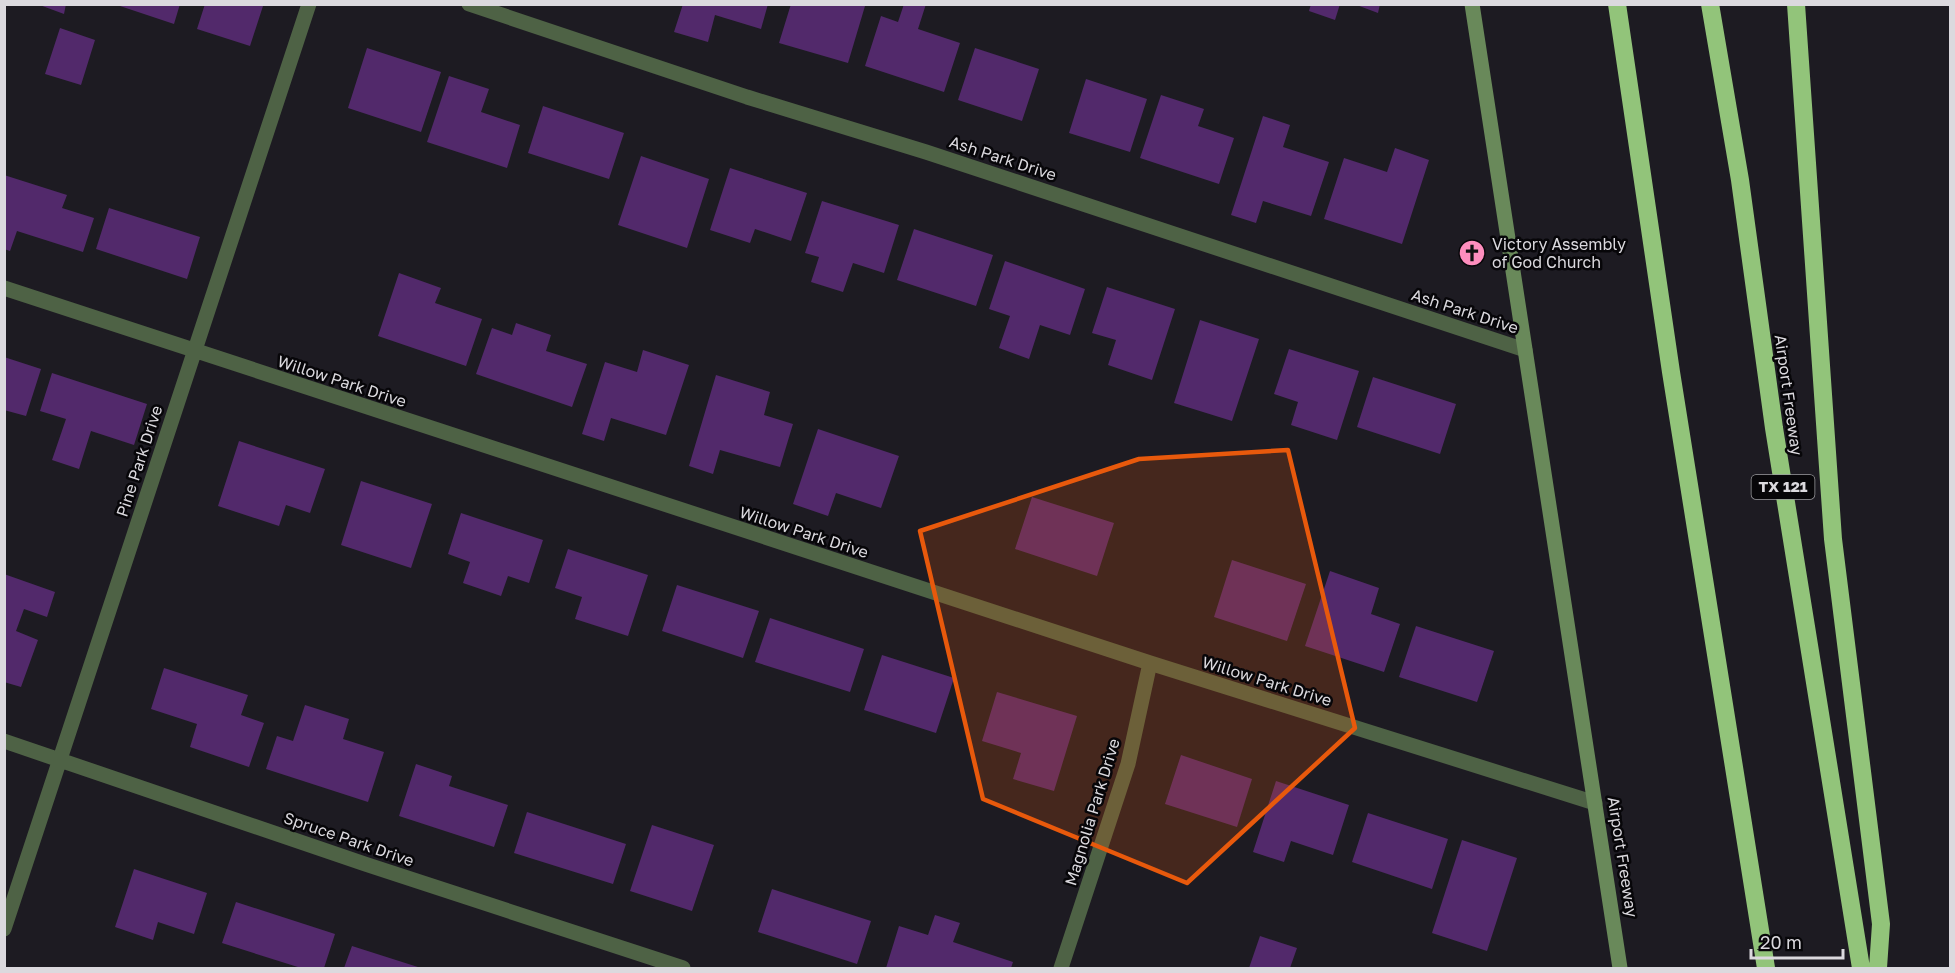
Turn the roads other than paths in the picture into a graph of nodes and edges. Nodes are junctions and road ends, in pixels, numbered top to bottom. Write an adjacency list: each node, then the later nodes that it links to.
1 (309, 4): 9 (street, Pine Park Drive)
2 (469, 4): 8 (street, Ash Park Drive)
3 (1472, 4): 8 (main road, Airport Freeway)
4 (1617, 4): 18 (highway)
5 (1710, 4): 19 (highway, Airport Freeway / TX 121)
6 (1796, 4): 20 (highway)
7 (4, 288): 9 (street, Willow Park Drive)
8 (1525, 350): 13 (main road, Airport Freeway)
9 (194, 352): 10 (street, Willow Park Drive); 12 (street, Pine Park Drive)
10 (1150, 663): 13 (street, Willow Park Drive); 16 (street, Magnolia Park Drive)
11 (4, 741): 12 (street, Spruce Park Drive)
12 (60, 759): 14 (street, Pine Park Drive); 15 (street, Spruce Park Drive)
13 (1595, 803): 17 (main road, Airport Freeway)
14 (4, 929)
15 (682, 969)
16 (1061, 969)
17 (1620, 969)
18 (1766, 969)
19 (1861, 969)
20 (1878, 969)

